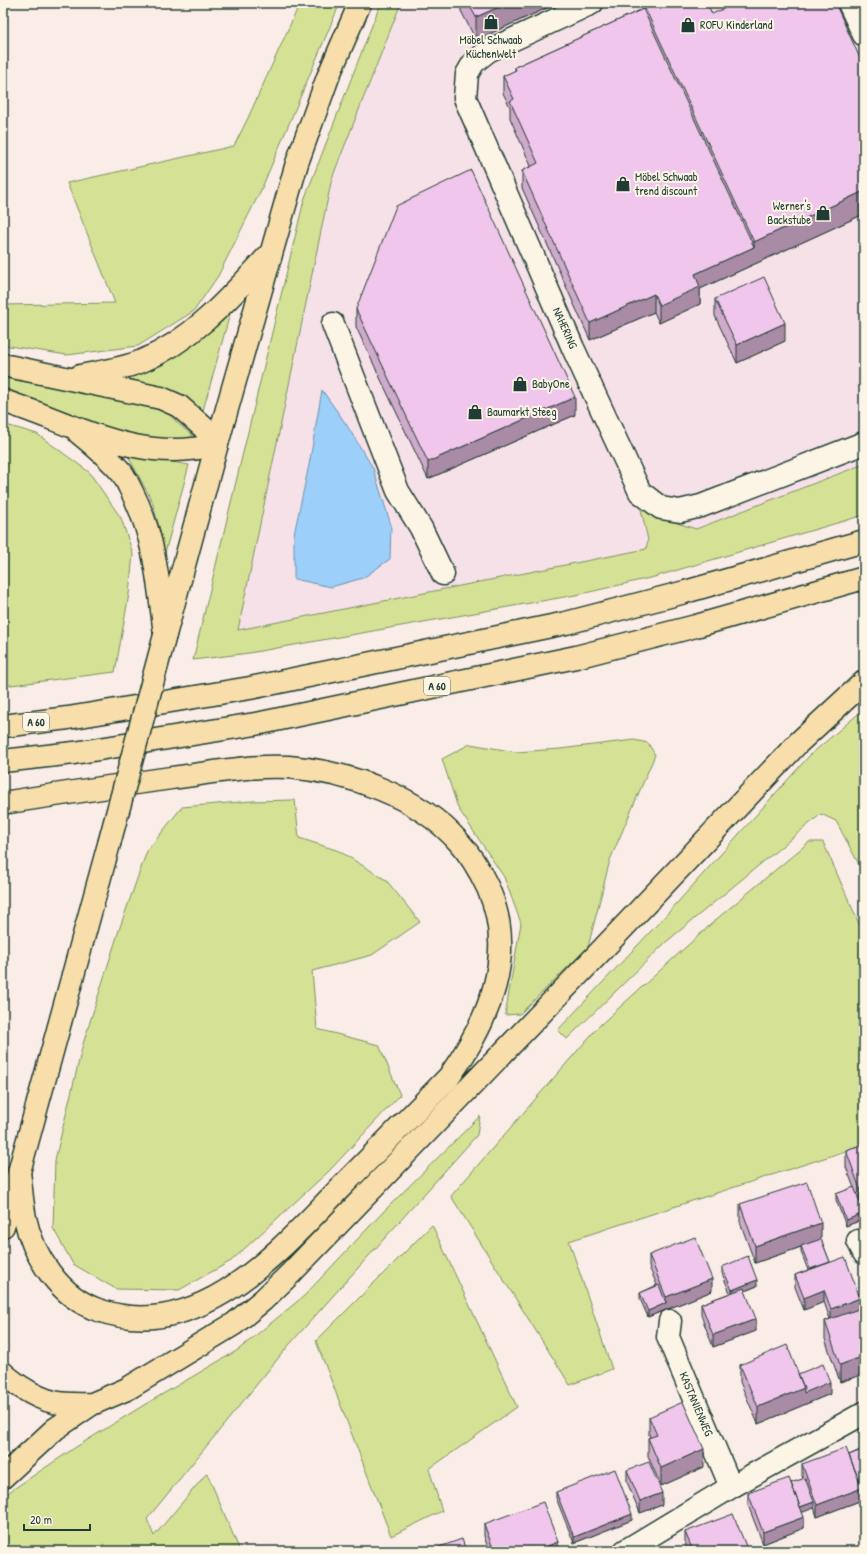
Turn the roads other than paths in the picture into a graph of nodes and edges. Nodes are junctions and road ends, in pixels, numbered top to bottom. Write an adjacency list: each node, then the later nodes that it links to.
1 (360, 3): 5 (main road)
2 (592, 3): 11 (street, NAHERING)
3 (849, 3): 4 (street)
4 (864, 35)
5 (270, 254): 8 (main road); 12 (main road)
6 (333, 324): 14 (street)
7 (3, 365): 8 (main road)
8 (68, 378): 12 (main road)
9 (3, 400): 10 (main road)
10 (70, 426): 12 (main road); 16 (main road)
11 (864, 443)
12 (217, 444): 16 (main road)
13 (864, 540): 18 (main road, A 60)
14 (443, 574)
15 (864, 578): 21 (main road, A 60)
16 (165, 635): 23 (main road, bridge)
17 (864, 682): 27 (main road)
18 (68, 718): 19 (main road); 20 (main road, A 60)
19 (3, 719)
20 (3, 726)
21 (3, 761)
22 (3, 803): 23 (main road)
23 (19, 1172): 24 (main road)
24 (3, 1226)
25 (670, 1321): 30 (street, KASTANIENWEG)
26 (3, 1373): 27 (main road)
27 (92, 1404): 29 (main road)
28 (864, 1413): 30 (street)
29 (3, 1477)
30 (731, 1487): 31 (street)
31 (625, 1551)

